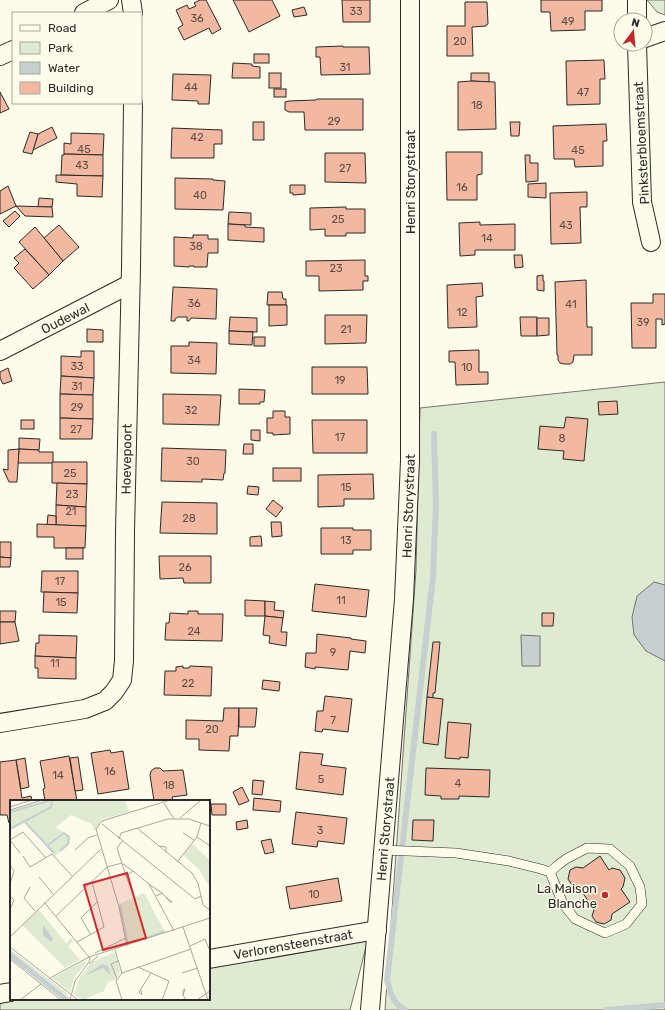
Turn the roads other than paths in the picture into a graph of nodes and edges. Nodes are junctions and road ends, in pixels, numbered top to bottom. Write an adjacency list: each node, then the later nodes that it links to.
1 (109, 0): 5 (street)
2 (131, 0): 6 (street)
3 (410, 0): 18 (street, Henri Storystraat)
4 (637, 0): 7 (street)
5 (86, 12)
6 (133, 12)
7 (637, 12)
8 (665, 31): 9 (street)
9 (653, 35)
10 (12, 50): 12 (street)
11 (637, 52): 14 (street, Pinksterbloemstraat)
12 (0, 56)
13 (133, 104): 15 (street, Hoevepoort)
14 (651, 242)
15 (130, 284): 16 (street, Oudewal); 17 (street, Hoevepoort)
16 (0, 351)
17 (0, 723)
18 (388, 850): 19 (lane); 20 (street, Henri Storystraat)
19 (550, 872): 19 (lane)
20 (377, 930): 21 (street, Verlorensteenstraat); 24 (street, Henri Storystraat)
21 (210, 959)
22 (10, 992): 23 (street)
23 (0, 994)
24 (370, 1010)

